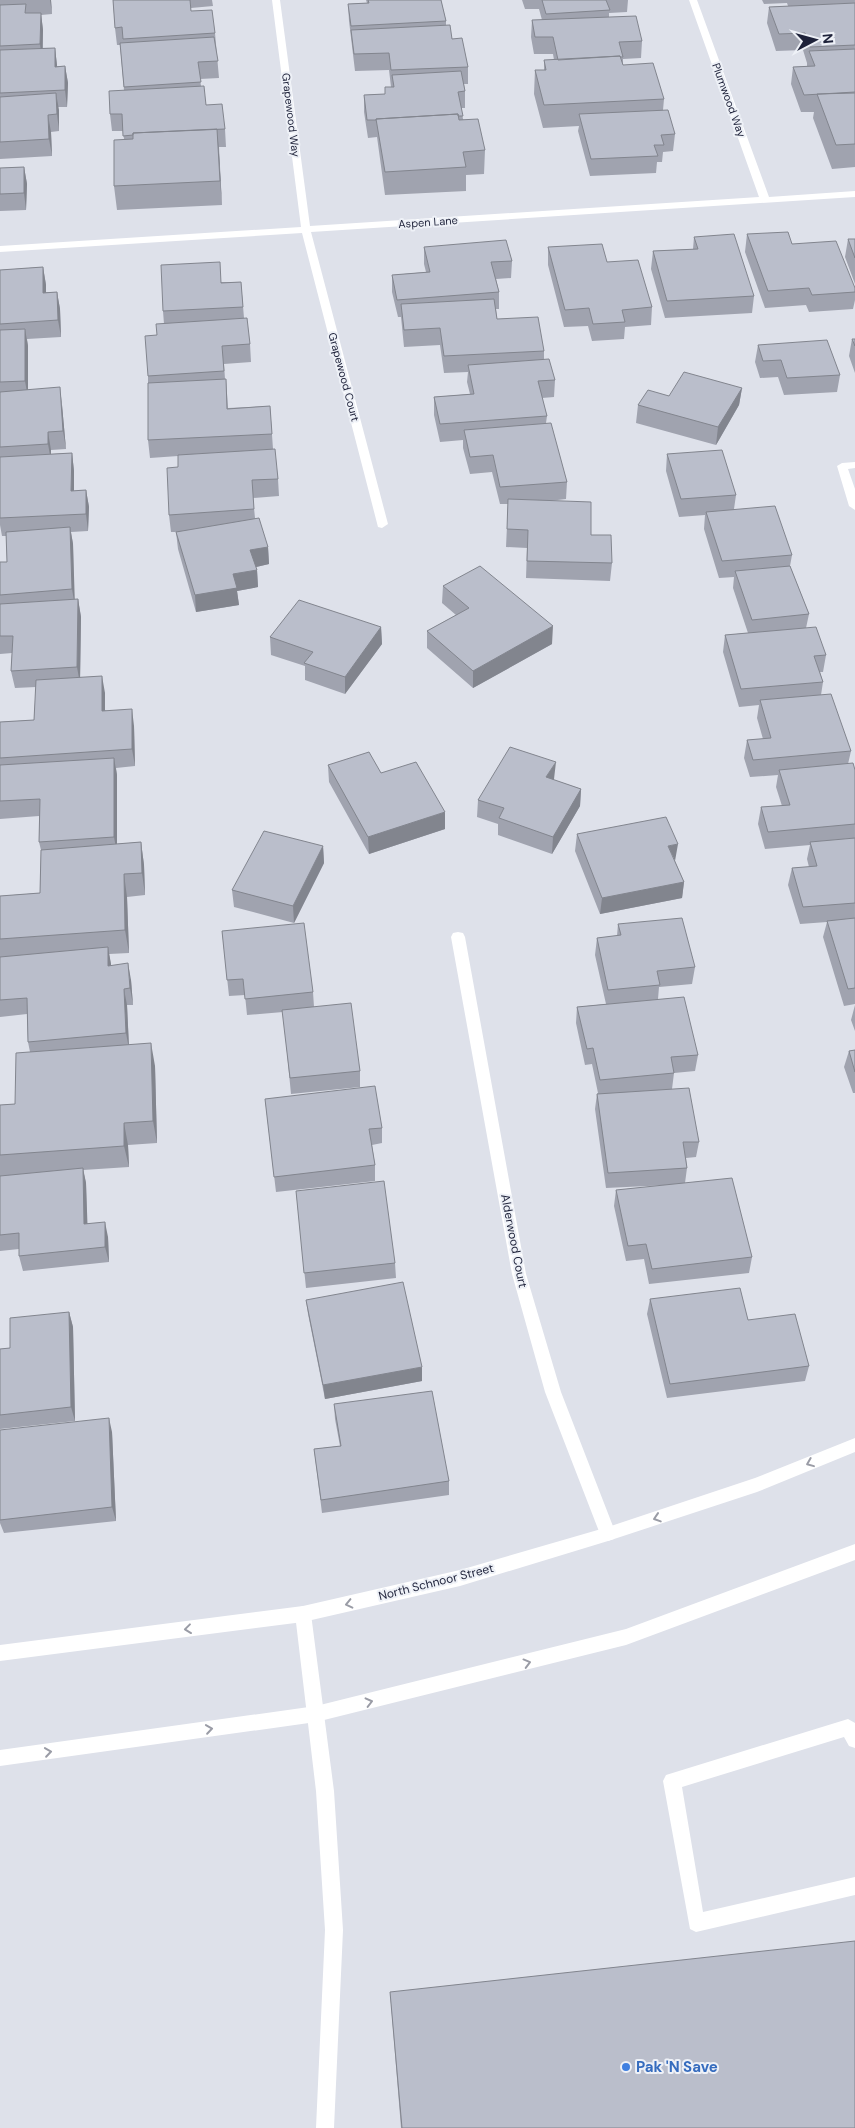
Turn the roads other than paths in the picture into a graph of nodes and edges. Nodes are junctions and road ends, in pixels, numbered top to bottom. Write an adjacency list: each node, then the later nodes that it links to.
1 (276, 0): 5 (street, Grapewood Way)
2 (693, 0): 4 (street, Plumwood Way)
3 (855, 194): 4 (street, Aspen Lane)
4 (765, 200): 5 (street, Aspen Lane)
5 (306, 231): 6 (street, Aspen Lane); 10 (street, Grapewood Court)
6 (0, 249)
7 (855, 465): 8 (street)
8 (842, 466): 9 (street)
9 (855, 506)
10 (382, 524)
11 (458, 937): 13 (street, Alderwood Court)
12 (855, 1445): 13 (street, North Schnoor Street, one-way to 13)
13 (608, 1534): 15 (street, North Schnoor Street, one-way to 15)
14 (855, 1552): 17 (street, one-way to 14)
15 (303, 1614): 16 (street, North Schnoor Street, one-way to 16); 17 (street)
16 (0, 1653)
17 (316, 1714): 19 (street, one-way to 17); 21 (street)
18 (855, 1740): 20 (street)
19 (0, 1758)
20 (855, 1886)
21 (324, 2128)

